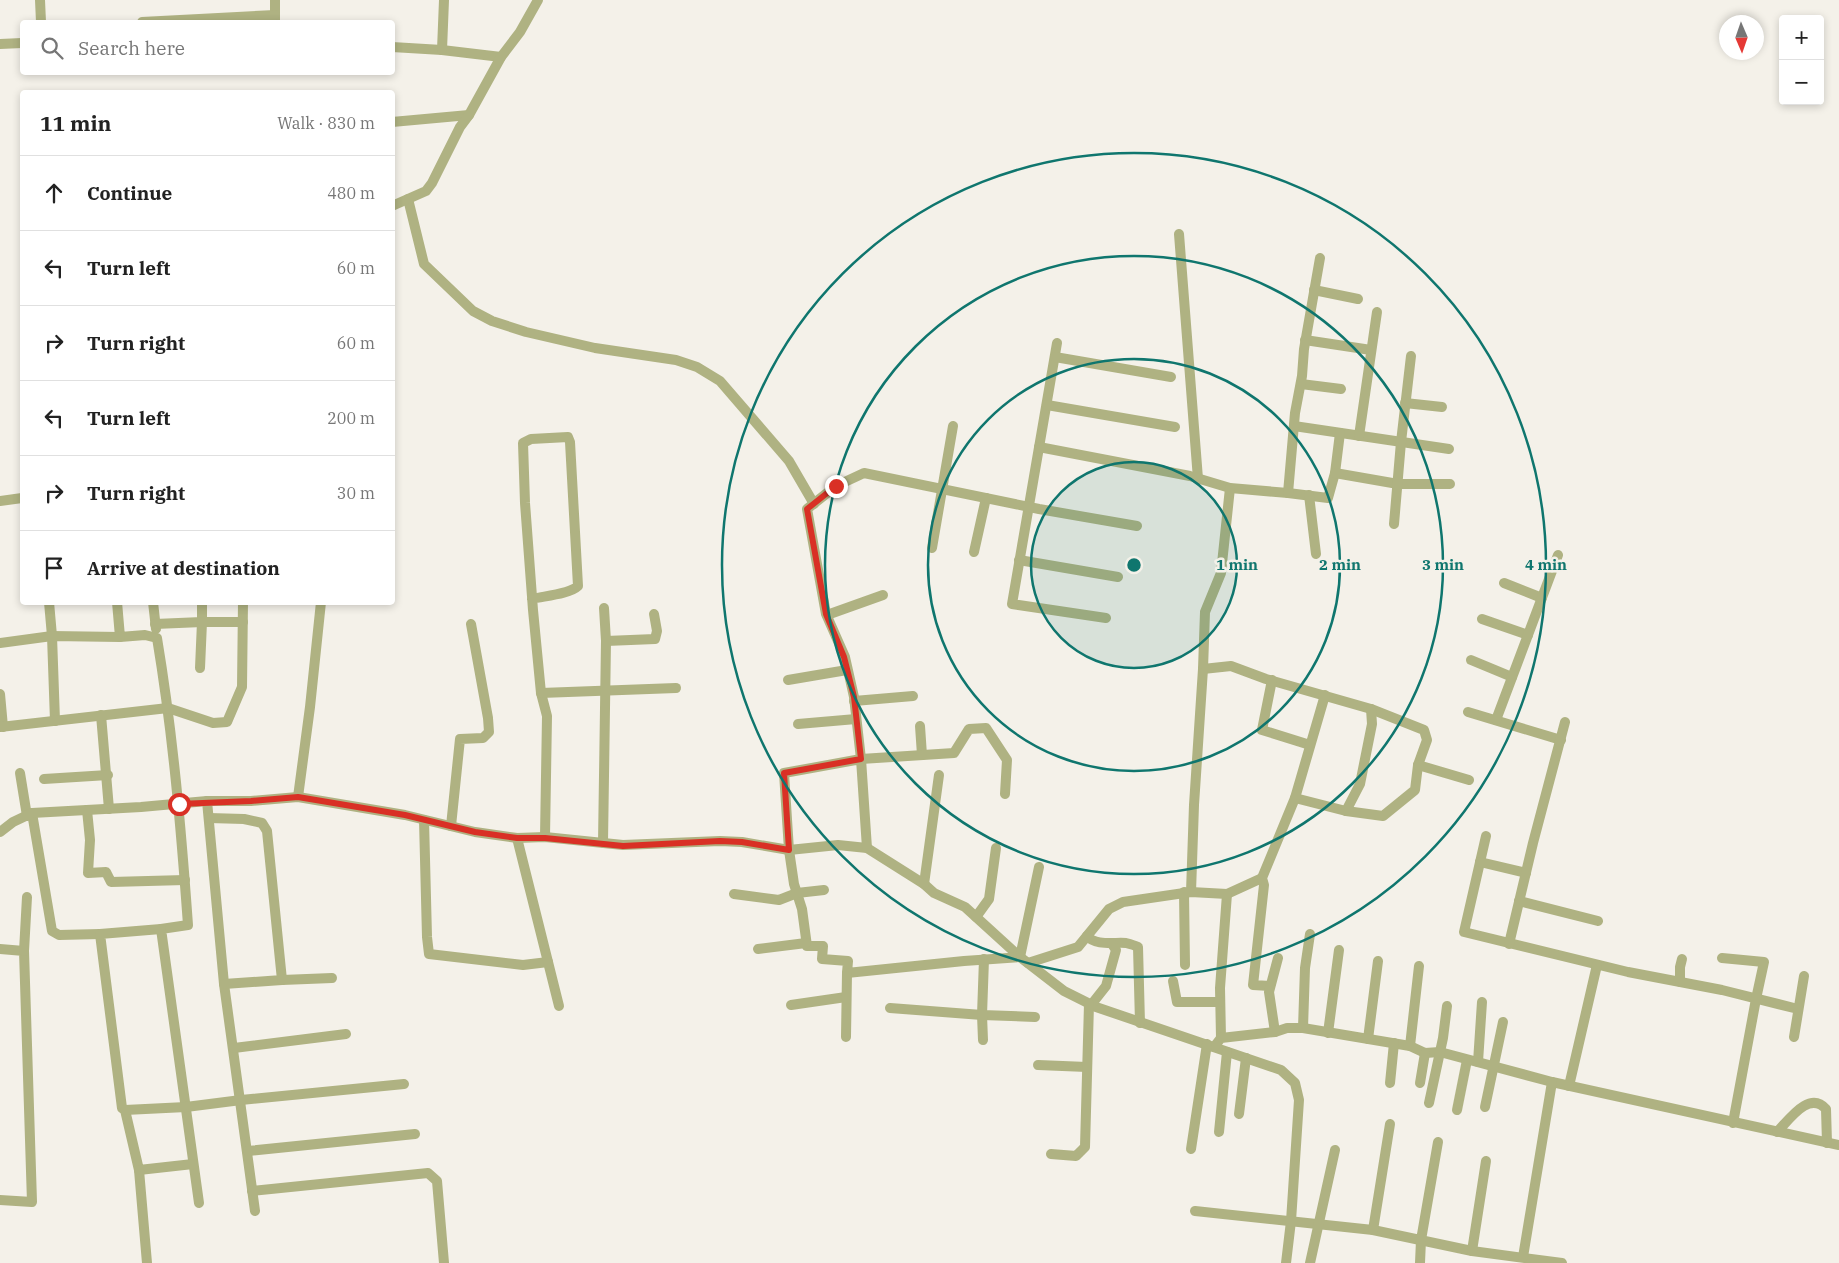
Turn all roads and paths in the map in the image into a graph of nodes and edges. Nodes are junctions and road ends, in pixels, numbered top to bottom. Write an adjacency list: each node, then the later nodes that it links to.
1 (40, 0): 6 (street)
2 (275, 0): 5 (street)
3 (444, 0): 11 (street)
4 (538, 0): 12 (street)
5 (275, 19): 7 (street)
6 (41, 20)
7 (231, 20)
8 (20, 43): 9 (street)
9 (0, 44)
10 (395, 47): 11 (street)
11 (442, 50): 12 (street)
12 (501, 57): 13 (street)
13 (469, 115): 14 (street); 15 (street)
14 (395, 122)
15 (408, 199): 16 (street); 52 (street)
16 (395, 205)
17 (1179, 234): 42 (street)
18 (1320, 258): 19 (street)
19 (1314, 290): 20 (street); 22 (street)
20 (1358, 299)
21 (1377, 312): 24 (street)
22 (1305, 340): 24 (street); 28 (street)
23 (1057, 343): 26 (street)
24 (1372, 350): 37 (street)
25 (1411, 356): 30 (street)
26 (1055, 357): 27 (street); 31 (street)
27 (1171, 377)
28 (1301, 384): 29 (street); 34 (street)
29 (1341, 390)
30 (1405, 403): 32 (street); 38 (street)
31 (1047, 405): 35 (street); 39 (street)
32 (1442, 407)
33 (953, 426): 46 (street)
34 (1294, 426): 36 (street); 47 (street)
35 (1175, 427)
36 (1340, 433): 37 (street); 41 (street)
37 (1359, 436): 38 (street)
38 (1401, 442): 40 (street); 43 (street)
39 (1039, 447): 42 (street); 53 (street)
40 (1449, 449)
41 (1335, 473): 43 (street); 48 (street)
42 (1198, 479): 45 (street)
43 (1398, 484): 44 (street); 54 (street)
44 (1450, 484)
45 (1230, 488): 47 (street); 89 (street)
46 (942, 489): 50 (street); 52 (street); 56 (street)
47 (1288, 493): 48 (street)
48 (1309, 495): 58 (street)
49 (20, 498): 51 (street)
50 (986, 498): 53 (street); 57 (street)
51 (0, 501)
52 (814, 504): 74 (street)
53 (1029, 507): 55 (street); 60 (street)
54 (1394, 524)
55 (1137, 526)
56 (932, 548)
57 (974, 552)
58 (1316, 554)
59 (1558, 555): 64 (street)
60 (1019, 560): 61 (street); 75 (street)
61 (1118, 577)
62 (1504, 583): 64 (street)
63 (883, 595): 74 (street)
64 (1542, 598): 82 (street)
65 (532, 599): 65 (street); 96 (street)
66 (49, 605): 81 (street)
67 (117, 605): 83 (street)
68 (153, 605): 79 (street)
69 (202, 605): 77 (street)
70 (243, 605): 78 (street)
71 (321, 605): 123 (street)
72 (604, 608): 85 (street)
73 (654, 614): 85 (street)
74 (827, 615): 90 (street)
75 (1106, 618)
76 (1482, 619): 82 (street)
77 (202, 622): 78 (street); 79 (street); 88 (street)
78 (243, 622): 101 (street)
79 (155, 624): 84 (street)
80 (471, 624): 135 (street)
81 (52, 636): 83 (street); 86 (street); 107 (street)
82 (1528, 636): 91 (street)
83 (120, 637): 84 (street)
84 (157, 638): 101 (street)
85 (606, 641): 95 (street)
86 (0, 643)
87 (1471, 660): 91 (street)
88 (200, 668)
89 (1203, 669): 93 (street); 151 (street)
90 (847, 670): 92 (street); 100 (street)
91 (1512, 677): 106 (street)
92 (788, 680)
93 (1272, 680): 98 (street); 113 (street)
94 (676, 688): 95 (street)
95 (605, 689): 96 (street); 140 (street)
96 (541, 693): 139 (street)
97 (0, 694): 111 (street)
98 (1325, 695): 102 (street); 113 (street)
99 (913, 696): 100 (street)
100 (854, 701): 105 (street)
101 (168, 708): 104 (street); 127 (street)
102 (1371, 708): 116 (street); 130 (street)
103 (1468, 712): 106 (street)
104 (101, 716): 107 (street); 118 (street)
105 (856, 719): 109 (street); 115 (street)
106 (1496, 720): 112 (street)
107 (55, 721): 111 (street)
108 (1565, 722): 112 (street)
109 (798, 724)
110 (920, 726): 114 (street)
111 (1, 727)
112 (1561, 740): 146 (street)
113 (1310, 745): 124 (street)
114 (922, 755): 115 (street); 122 (street)
115 (861, 759): 141 (street); 143 (street)
116 (1418, 765): 121 (street); 130 (street)
117 (20, 773): 131 (street)
118 (108, 775): 120 (street); 128 (street)
119 (939, 775): 149 (street)
120 (44, 779)
121 (1470, 780)
122 (1005, 794)
123 (298, 797): 125 (street); 133 (street)
124 (1295, 798): 130 (street); 147 (street)
125 (251, 801): 126 (street); 134 (street)
126 (208, 802): 127 (street); 132 (street)
127 (179, 804): 128 (street); 148 (street)
128 (109, 809): 129 (street)
129 (87, 810): 131 (street); 148 (street)
130 (1346, 811)
131 (30, 815): 136 (street); 160 (street)
132 (209, 818): 134 (street); 186 (street)
133 (424, 820): 135 (street); 175 (street)
134 (255, 822): 183 (street)
135 (451, 826): 138 (street)
136 (0, 832)
137 (1486, 836): 144 (street)
138 (517, 838): 139 (street); 175 (street)
139 (545, 838): 140 (street)
140 (603, 843): 143 (street)
141 (867, 848): 143 (street); 149 (street)
142 (996, 848): 157 (street)
143 (789, 850): 152 (street)
144 (1480, 862): 146 (street); 165 (street)
145 (1039, 866): 174 (street)
146 (1526, 873): 156 (street)
147 (1262, 878): 154 (street); 187 (street)
148 (185, 880): 159 (street)
149 (924, 884): 157 (street)
150 (824, 890): 152 (street)
151 (1188, 892): 154 (street); 162 (street); 177 (street)
152 (797, 893): 153 (street); 163 (street)
153 (734, 894)
154 (1227, 894): 190 (street)
155 (27, 897): 169 (street)
156 (1519, 901): 158 (street); 165 (street)
157 (976, 917): 174 (street)
158 (1598, 921)
159 (161, 929): 160 (street); 229 (street)
160 (100, 934): 231 (street)
161 (1310, 934): 202 (street)
162 (1087, 936): 164 (street); 174 (street)
163 (806, 943): 167 (street); 180 (street)
164 (1112, 944): 192 (street); 201 (street)
165 (1509, 944): 178 (street)
166 (0, 949): 169 (street)
167 (758, 949)
168 (1339, 950): 204 (street)
169 (24, 951): 250 (street)
170 (1278, 958): 187 (street)
171 (1682, 958): 185 (street)
172 (1722, 958): 189 (street)
173 (984, 959): 174 (street); 180 (street); 198 (street)
174 (1024, 960): 192 (street)
175 (548, 962): 194 (street)
176 (1378, 962): 208 (street)
177 (1185, 964)
178 (1597, 965): 185 (street); 226 (street)
179 (1419, 966): 212 (street)
180 (847, 973): 188 (street)
181 (1804, 976): 197 (street)
182 (332, 978): 183 (street)
183 (282, 980): 186 (street)
184 (1173, 981): 190 (street)
185 (1680, 982): 189 (street)
186 (224, 984): 213 (street)
187 (1270, 986): 203 (street)
188 (846, 997): 193 (street); 206 (street)
189 (1756, 999): 197 (street); 234 (street)
190 (1220, 1002): 210 (street)
191 (1482, 1002): 218 (street)
192 (1090, 1004): 201 (street); 221 (street)
193 (791, 1005)
194 (559, 1006)
195 (1447, 1006): 215 (street)
196 (890, 1008): 198 (street)
197 (1798, 1009): 207 (street)
198 (982, 1016): 199 (street); 209 (street)
199 (1035, 1017)
200 (1503, 1022): 220 (street)
201 (1140, 1024): 210 (street)
202 (1303, 1028): 203 (street); 204 (street)
203 (1275, 1032): 210 (street)
204 (1328, 1033): 208 (street)
205 (346, 1034): 213 (street)
206 (846, 1037)
207 (1794, 1037)
208 (1368, 1039): 211 (street)
209 (983, 1040)
210 (1214, 1043): 214 (street); 242 (street)
211 (1394, 1043): 212 (street); 223 (street)
212 (1410, 1046): 216 (street)
213 (234, 1048): 227 (street)
214 (1227, 1052): 217 (street); 236 (street)
215 (1440, 1052): 216 (street); 218 (street); 228 (street)
216 (1425, 1053): 224 (street)
217 (1246, 1058): 233 (street); 254 (street)
218 (1473, 1061): 220 (street); 232 (street)
219 (1038, 1065): 221 (street)
220 (1494, 1066): 222 (street); 230 (street)
221 (1086, 1067): 245 (street)
222 (1552, 1082): 226 (street); 259 (street)
223 (1390, 1083)
224 (1420, 1083)
225 (404, 1084): 227 (street)
226 (1569, 1086): 234 (street)
227 (241, 1100): 229 (street); 244 (street)
228 (1429, 1103)
229 (186, 1107): 231 (street); 247 (street)
230 (1485, 1107)
231 (125, 1110): 248 (street)
232 (1457, 1110)
233 (1239, 1114)
234 (1733, 1123): 237 (street)
235 (1390, 1124): 256 (street)
236 (1219, 1132)
237 (1776, 1132): 240 (street); 240 (street)
238 (415, 1134): 244 (street)
239 (1438, 1142): 257 (street)
240 (1827, 1143): 241 (street)
241 (1839, 1145)
242 (1191, 1149)
243 (1335, 1150): 255 (street)
244 (248, 1152): 249 (street)
245 (1051, 1154)
246 (1486, 1161): 258 (street)
247 (193, 1164): 248 (street); 251 (street)
248 (139, 1170): 260 (street)
249 (252, 1191): 253 (street); 261 (street)
250 (0, 1200)
251 (199, 1203)
252 (1195, 1211): 254 (street)
253 (255, 1212)
254 (1291, 1221): 255 (street); 262 (street)
255 (1318, 1225): 256 (street); 263 (street)
256 (1373, 1230): 257 (street)
257 (1421, 1240): 258 (street); 264 (street)
258 (1472, 1251): 259 (street)
259 (1523, 1257): 265 (street)
260 (147, 1263)
261 (444, 1263)
262 (1286, 1263)
263 (1310, 1263)
264 (1420, 1263)
265 (1562, 1263)

